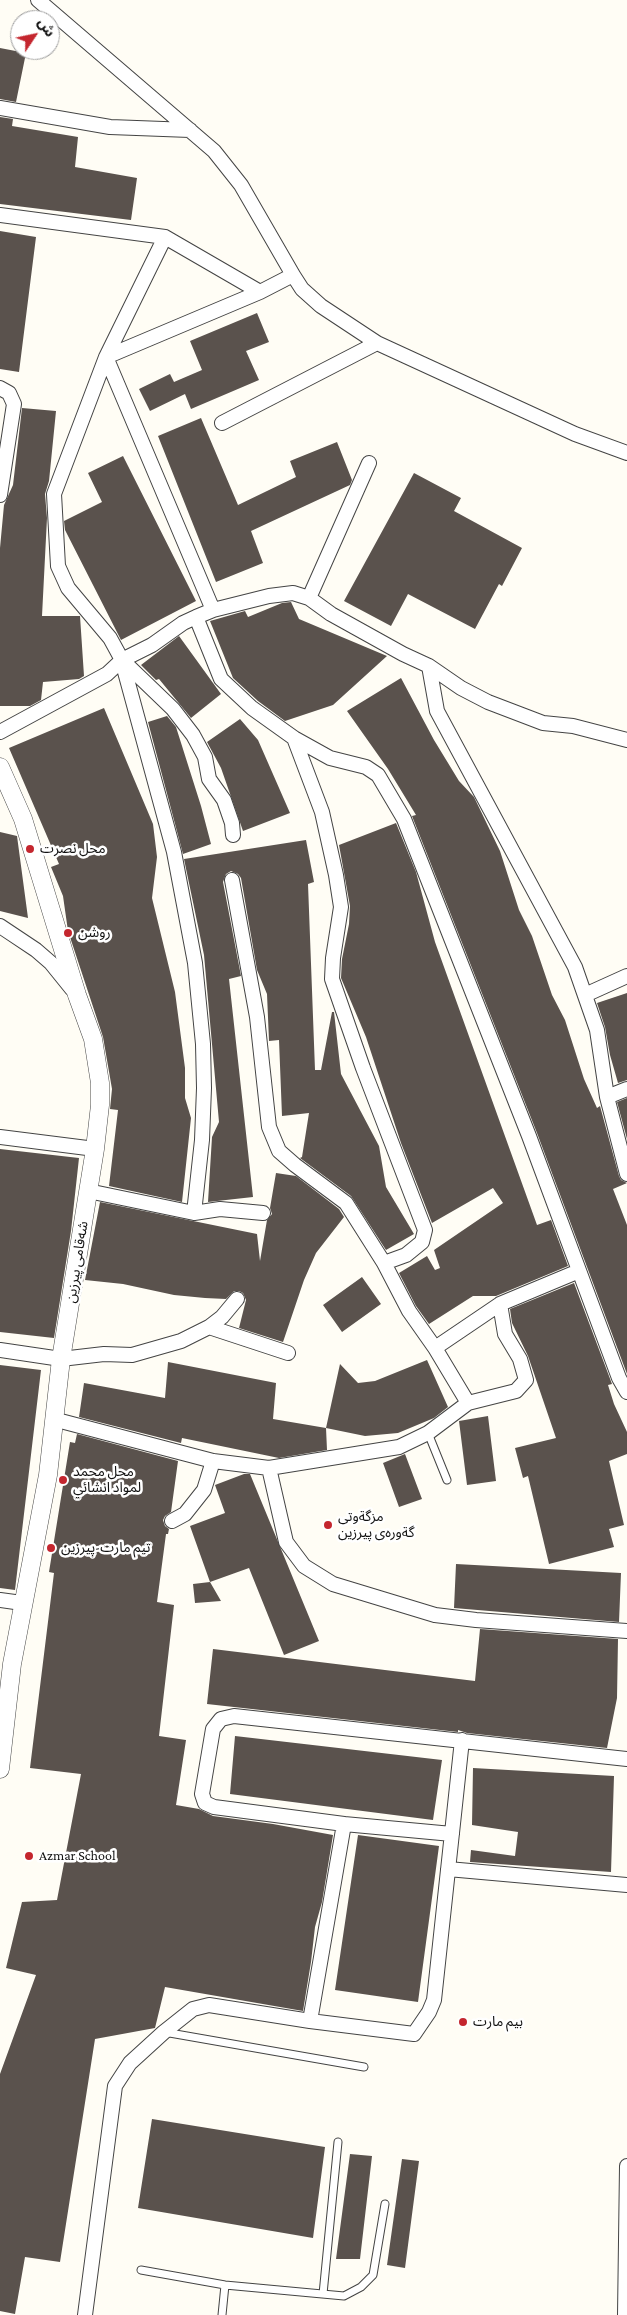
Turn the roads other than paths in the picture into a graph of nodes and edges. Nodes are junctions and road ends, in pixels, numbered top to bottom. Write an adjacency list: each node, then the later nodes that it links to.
1 (38, 0): 3 (street)
2 (0, 108): 3 (street)
3 (190, 130): 6 (street)
4 (0, 215): 5 (street)
5 (165, 237): 7 (street); 9 (street)
6 (294, 275): 7 (street); 8 (street)
7 (260, 292): 9 (street)
8 (377, 343): 11 (street); 12 (street)
9 (106, 357): 16 (street); 18 (street)
10 (0, 388): 14 (street)
11 (222, 424)
12 (627, 453)
13 (370, 463): 15 (street)
14 (0, 495)
15 (309, 598): 16 (street); 19 (street)
16 (213, 610): 17 (street)
17 (196, 617): 18 (street); 21 (street)
18 (122, 660): 20 (street); 24 (street); 36 (street)
19 (429, 666): 22 (street); 29 (street)
20 (0, 732)
21 (294, 738): 38 (street); 39 (street)
22 (627, 740)
23 (0, 768): 28 (street, شەقامی پیرزین)
24 (233, 835)
25 (232, 880): 38 (street)
26 (0, 926): 28 (street)
27 (627, 976): 29 (street)
28 (77, 995): 33 (street, شەقامی پیرزین)
29 (585, 995): 31 (street)
30 (627, 1089): 31 (street)
31 (607, 1096): 34 (street)
32 (0, 1137): 33 (street)
33 (95, 1149): 35 (street, شەقامی پیرزین)
34 (627, 1174)
35 (88, 1191): 36 (street); 46 (street, شەقامی پیرزین)
36 (194, 1213): 37 (street)
37 (263, 1213)
38 (384, 1263): 43 (street)
39 (579, 1271): 41 (street); 47 (street)
40 (237, 1298): 42 (street)
41 (500, 1304): 43 (street); 48 (street)
42 (209, 1327): 45 (street); 46 (street)
43 (435, 1348): 48 (street)
44 (0, 1350): 46 (street)
45 (288, 1352)
46 (61, 1359): 49 (street, شەقامی پیرزین)
47 (627, 1392)
48 (468, 1403): 50 (street)
49 (53, 1419): 51 (street); 56 (street, شەقامی پیرزین)
50 (428, 1433): 52 (street); 53 (lane)
51 (213, 1462): 52 (street); 54 (street)
52 (269, 1468): 57 (street)
53 (447, 1480)
54 (172, 1521)
55 (0, 1600): 56 (street)
56 (22, 1603): 58 (street, شەقامی پیرزین)
57 (627, 1631)
58 (2, 1724): 61 (street, شەقامی پیرزین)
59 (462, 1740): 60 (street); 62 (street); 63 (street)
60 (627, 1759)
61 (0, 1768)
62 (344, 1824): 63 (street); 66 (street)
63 (452, 1834): 64 (street)
64 (448, 1869): 65 (street); 66 (street)
65 (627, 1885)
66 (310, 2022): 67 (street)
67 (164, 2032): 68 (lane); 77 (street)
68 (364, 2067)
69 (338, 2142): 75 (lane)
70 (627, 2166): 71 (street)
71 (627, 2190): 76 (street)
72 (386, 2204): 75 (lane)
73 (142, 2270): 74 (lane)
74 (225, 2284): 75 (lane); 78 (lane)
75 (323, 2294)
76 (626, 2313)
77 (85, 2315)
78 (222, 2315)

